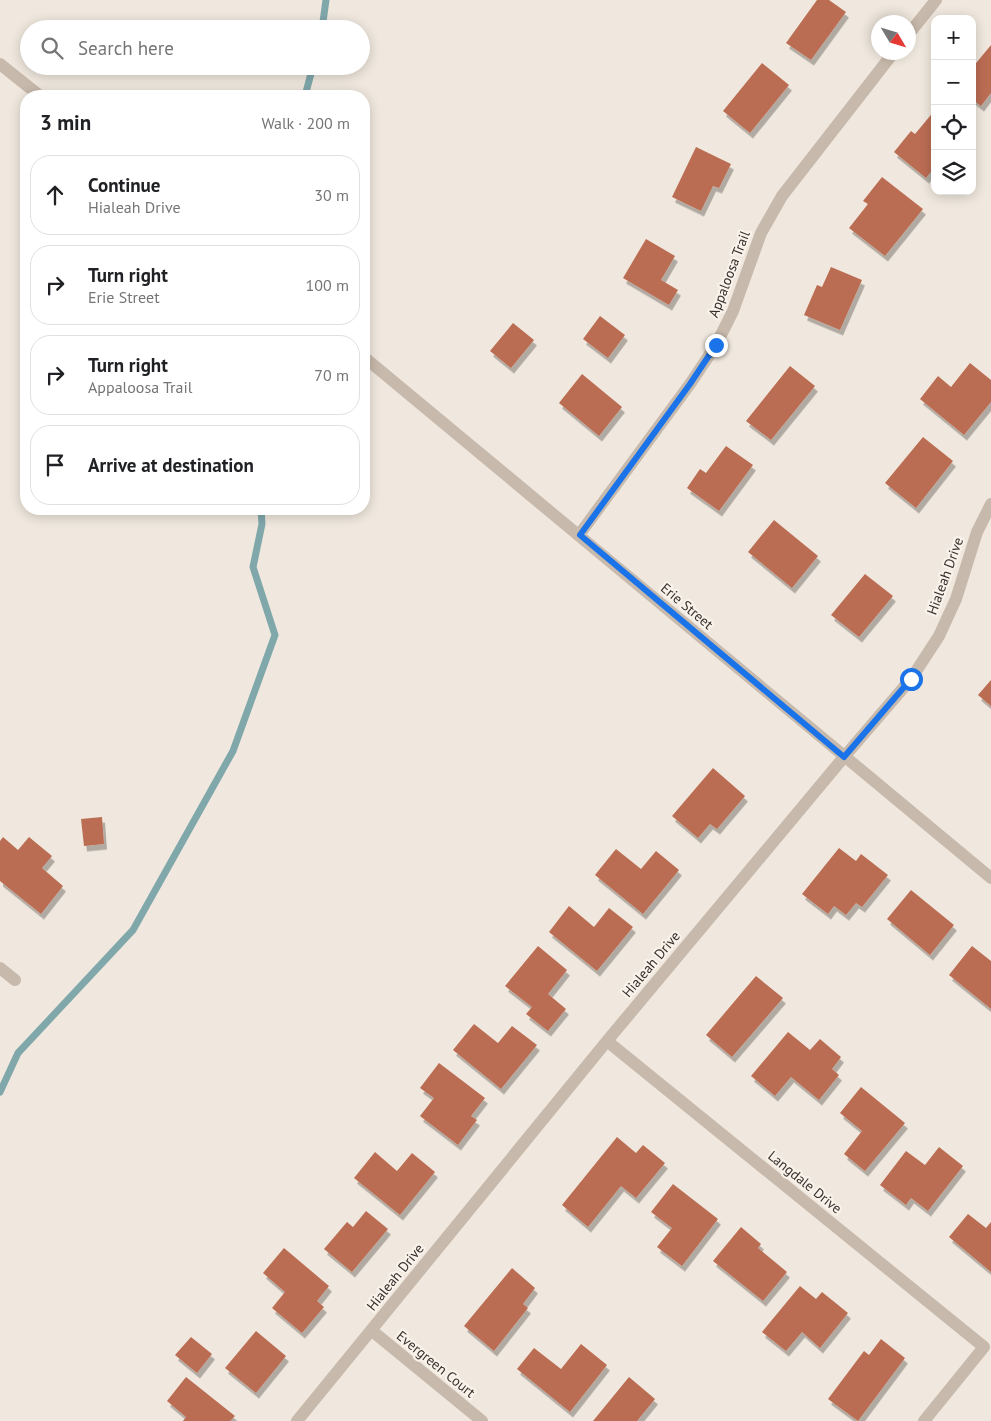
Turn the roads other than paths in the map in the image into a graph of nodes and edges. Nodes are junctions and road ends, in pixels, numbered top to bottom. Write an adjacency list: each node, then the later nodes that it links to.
1 (936, 0): 2 (street)
2 (916, 25)
3 (888, 60): 8 (street, Appaloosa Trail)
4 (0, 64): 5 (street)
5 (32, 90)
6 (370, 362): 8 (street, Erie Street)
7 (991, 504): 9 (street, Hialeah Drive)
8 (580, 535): 9 (street, Erie Street)
9 (844, 757): 10 (street, Erie Street); 13 (street, Hialeah Drive)
10 (991, 878)
11 (0, 968): 12 (street)
12 (15, 980)
13 (607, 1041): 14 (street, Hialeah Drive); 17 (street, Langdale Drive)
14 (371, 1330): 15 (street, Hialeah Drive); 16 (street, Evergreen Court)
15 (297, 1421)
16 (482, 1421)
17 (924, 1421)

